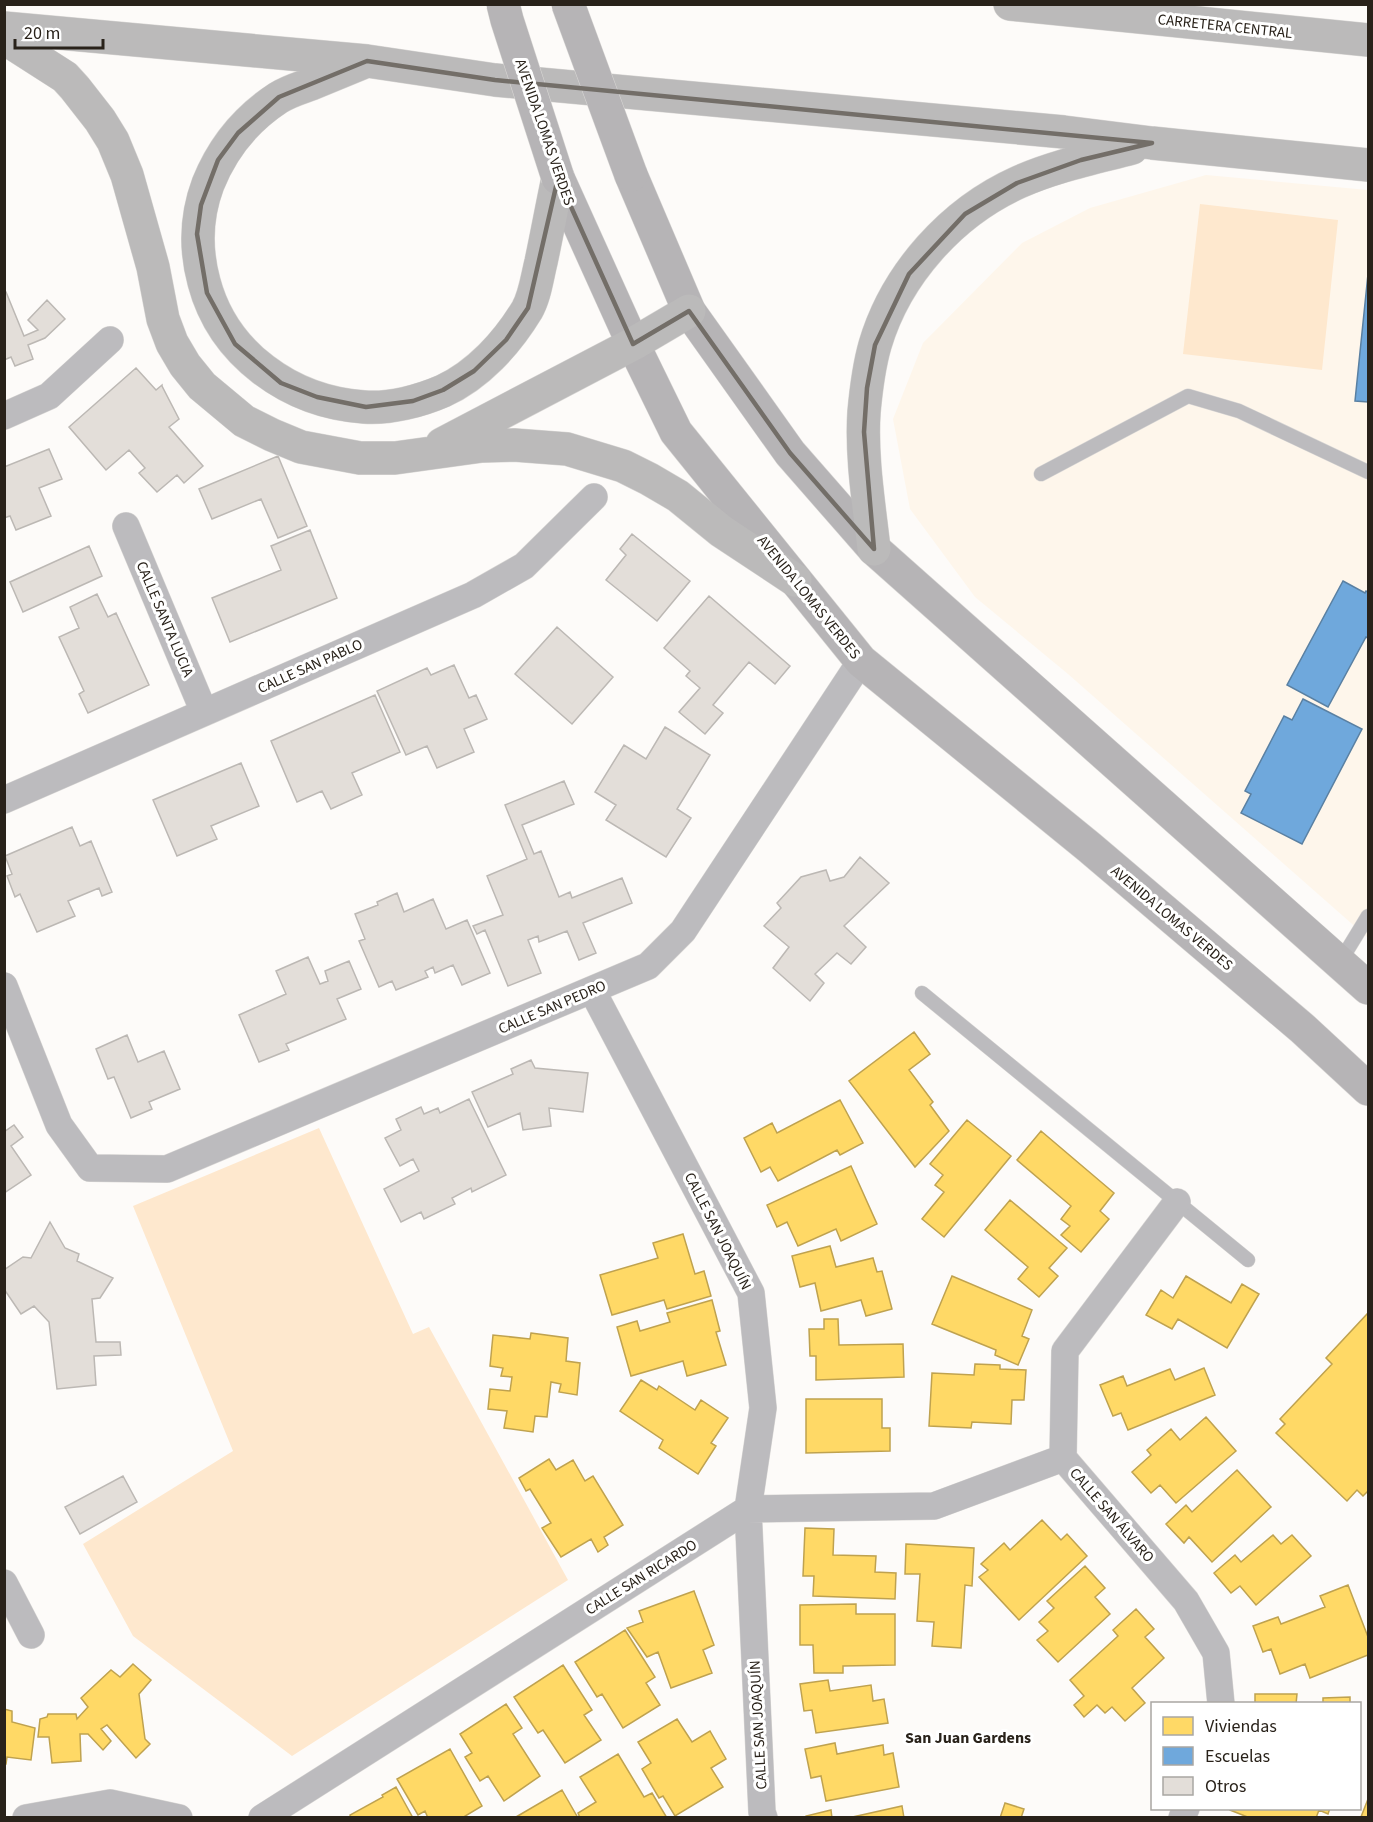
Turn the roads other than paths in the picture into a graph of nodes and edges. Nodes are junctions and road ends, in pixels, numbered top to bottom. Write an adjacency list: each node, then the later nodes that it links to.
1 (503, 4): 10 (main road, AVENIDA LOMAS VERDES, bridge)
2 (568, 4): 11 (main road, bridge)
3 (1010, 4): 6 (highway, CARRETERA CENTRAL)
4 (4, 28): 7 (highway)
5 (4, 38): 15 (highway)
6 (1368, 40)
7 (367, 61): 8 (highway); 10 (highway)
8 (1152, 143): 9 (highway); 20 (highway)
9 (1368, 165)
10 (558, 178): 13 (main road, AVENIDA LOMAS VERDES)
11 (689, 311): 13 (highway); 20 (main road)
12 (110, 340): 14 (street)
13 (633, 344): 15 (highway); 21 (main road, AVENIDA LOMAS VERDES)
14 (4, 416)
15 (429, 454): 21 (highway)
16 (1368, 472): 17 (lane)
17 (1041, 474)
18 (594, 497): 23 (street, CALLE SAN PABLO)
19 (126, 526): 23 (street, CALLE SANTA LUCIA)
20 (874, 549): 26 (main road)
21 (795, 580): 22 (main road, AVENIDA LOMAS VERDES)
22 (861, 661): 29 (street, CALLE SAN PEDRO); 31 (main road, AVENIDA LOMAS VERDES)
23 (204, 712): 24 (street, CALLE SAN PABLO)
24 (4, 800)
25 (1368, 916): 26 (lane)
26 (1340, 962): 28 (main road)
27 (4, 986): 29 (street, CALLE SAN PEDRO)
28 (1368, 988)
29 (592, 990): 35 (street, CALLE SAN JOAQUÍN)
30 (922, 993): 32 (lane)
31 (1368, 1089)
32 (1177, 1202): 33 (lane); 34 (street, CALLE SAN ÁLVARO)
33 (1248, 1260)
34 (1062, 1458): 35 (street); 38 (street, CALLE SAN ÁLVARO)
35 (748, 1509): 39 (street, CALLE SAN JOAQUÍN); 42 (street, CALLE SAN RICARDO)
36 (4, 1583): 37 (street)
37 (31, 1635)
38 (1221, 1702)
39 (759, 1816)
40 (26, 1818): 41 (street)
41 (179, 1818)
42 (262, 1818)

